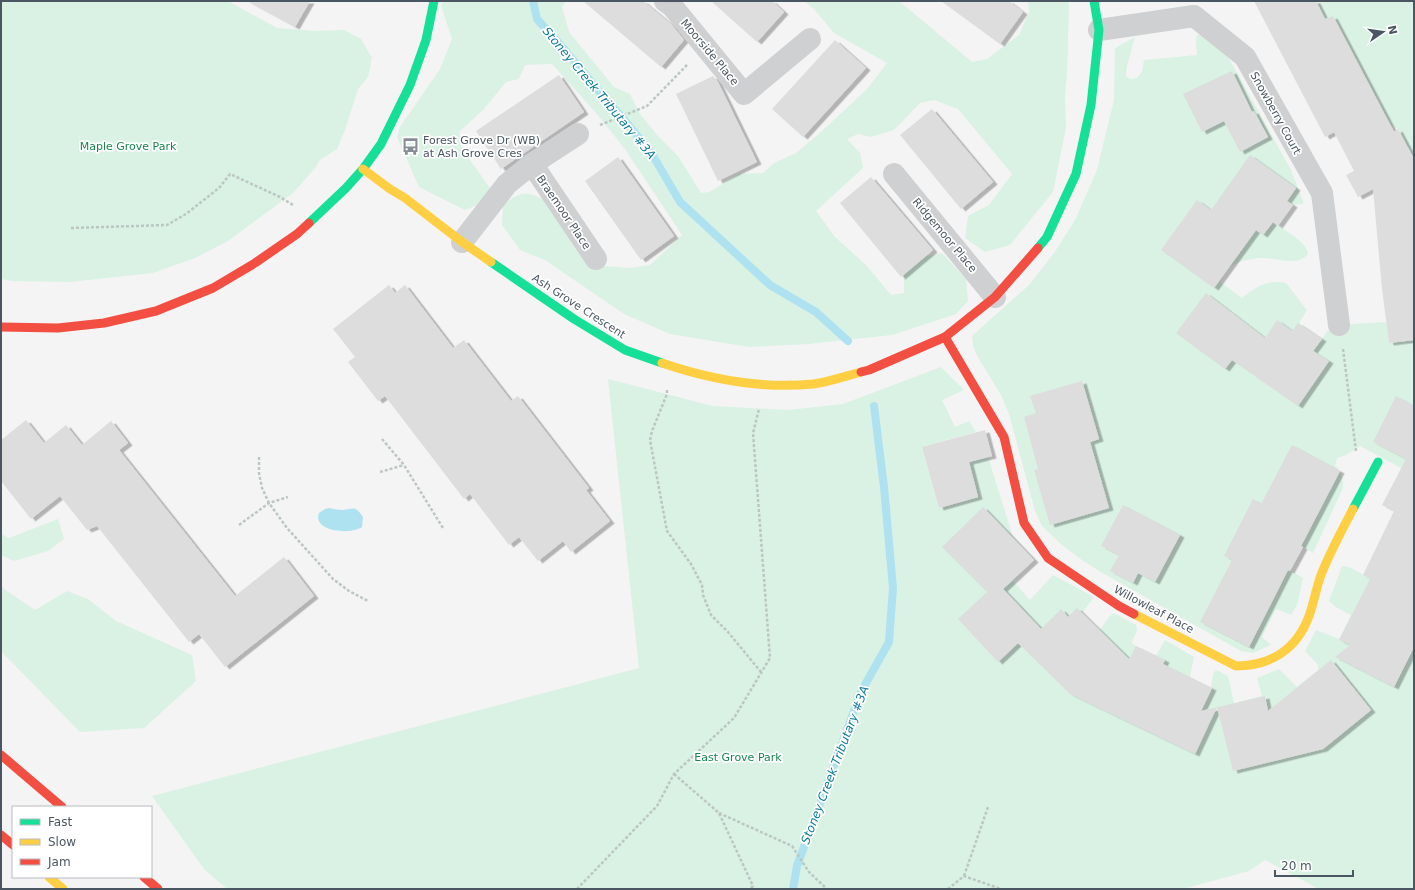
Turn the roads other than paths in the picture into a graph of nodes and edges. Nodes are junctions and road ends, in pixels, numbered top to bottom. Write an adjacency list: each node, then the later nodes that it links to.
1 (434, 1): 8 (street)
2 (665, 1): 5 (street, Moorside Place)
3 (1094, 1): 4 (street, Ash Grove Crescent)
4 (1099, 30): 12 (street, Ash Grove Crescent); 13 (street, Snowberry Court)
5 (810, 39)
6 (578, 134): 7 (street, Braemoor Place)
7 (532, 164): 10 (street, Braemoor Place); 11 (street, Braemoor Place)
8 (363, 169): 10 (street, Ash Grove Crescent); 14 (street)
9 (894, 174): 12 (street, Ridgemoor Place)
10 (462, 242): 15 (street, Ash Grove Crescent)
11 (596, 259)
12 (995, 297): 15 (street, Ash Grove Crescent)
13 (1340, 325)
14 (1, 327)
15 (945, 337): 16 (street, Willowleaf Place)
16 (1378, 462)
17 (1, 756): 18 (street)
18 (61, 806)
19 (1, 834): 20 (street)
20 (12, 844)
21 (50, 878): 23 (street)
22 (145, 878): 24 (street)
23 (63, 889)
24 (158, 889)

